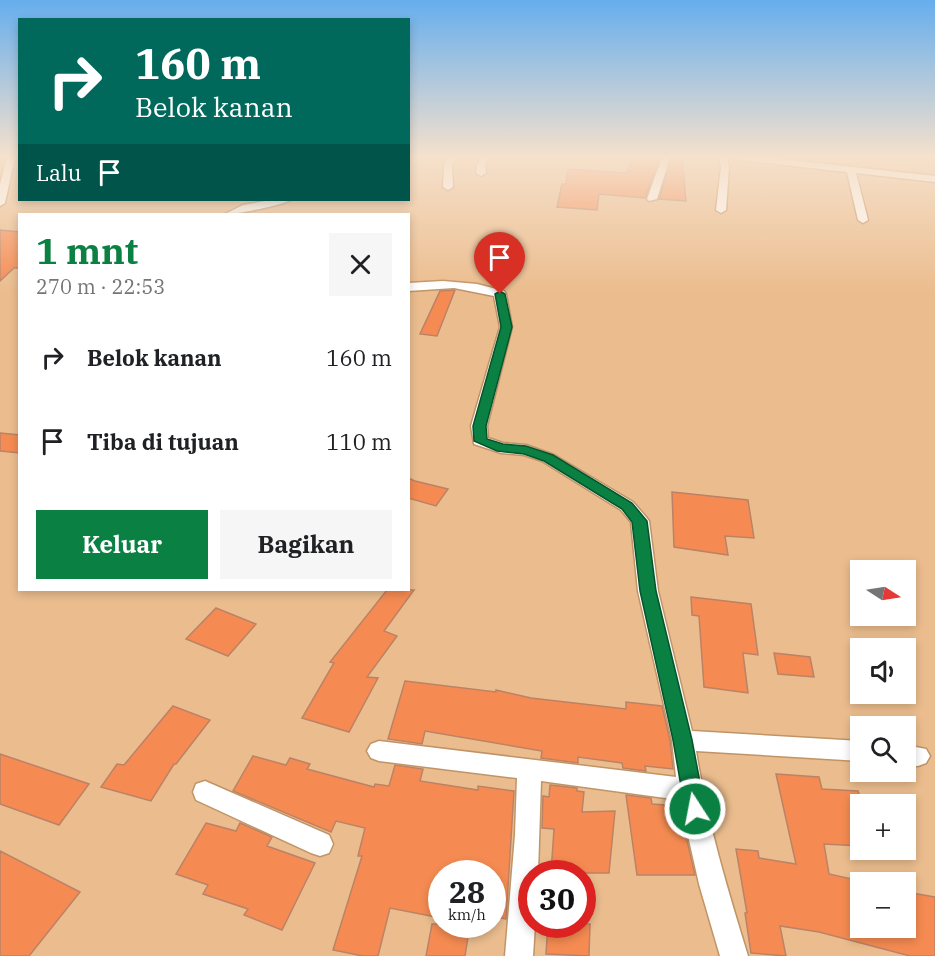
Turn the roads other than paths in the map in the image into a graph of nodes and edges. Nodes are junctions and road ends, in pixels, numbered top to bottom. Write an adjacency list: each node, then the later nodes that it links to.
1 (276, 202): 5 (street)
2 (722, 202): 4 (street)
3 (859, 202): 6 (street)
4 (721, 210)
5 (232, 213)
6 (863, 220)
7 (410, 287): 8 (street)
8 (683, 740): 9 (street); 12 (street)
9 (850, 750)
10 (379, 751): 11 (street)
11 (529, 770): 12 (street); 15 (street)
12 (690, 790): 16 (street)
13 (205, 792): 14 (street)
14 (320, 844)
15 (519, 956)
16 (734, 956)

